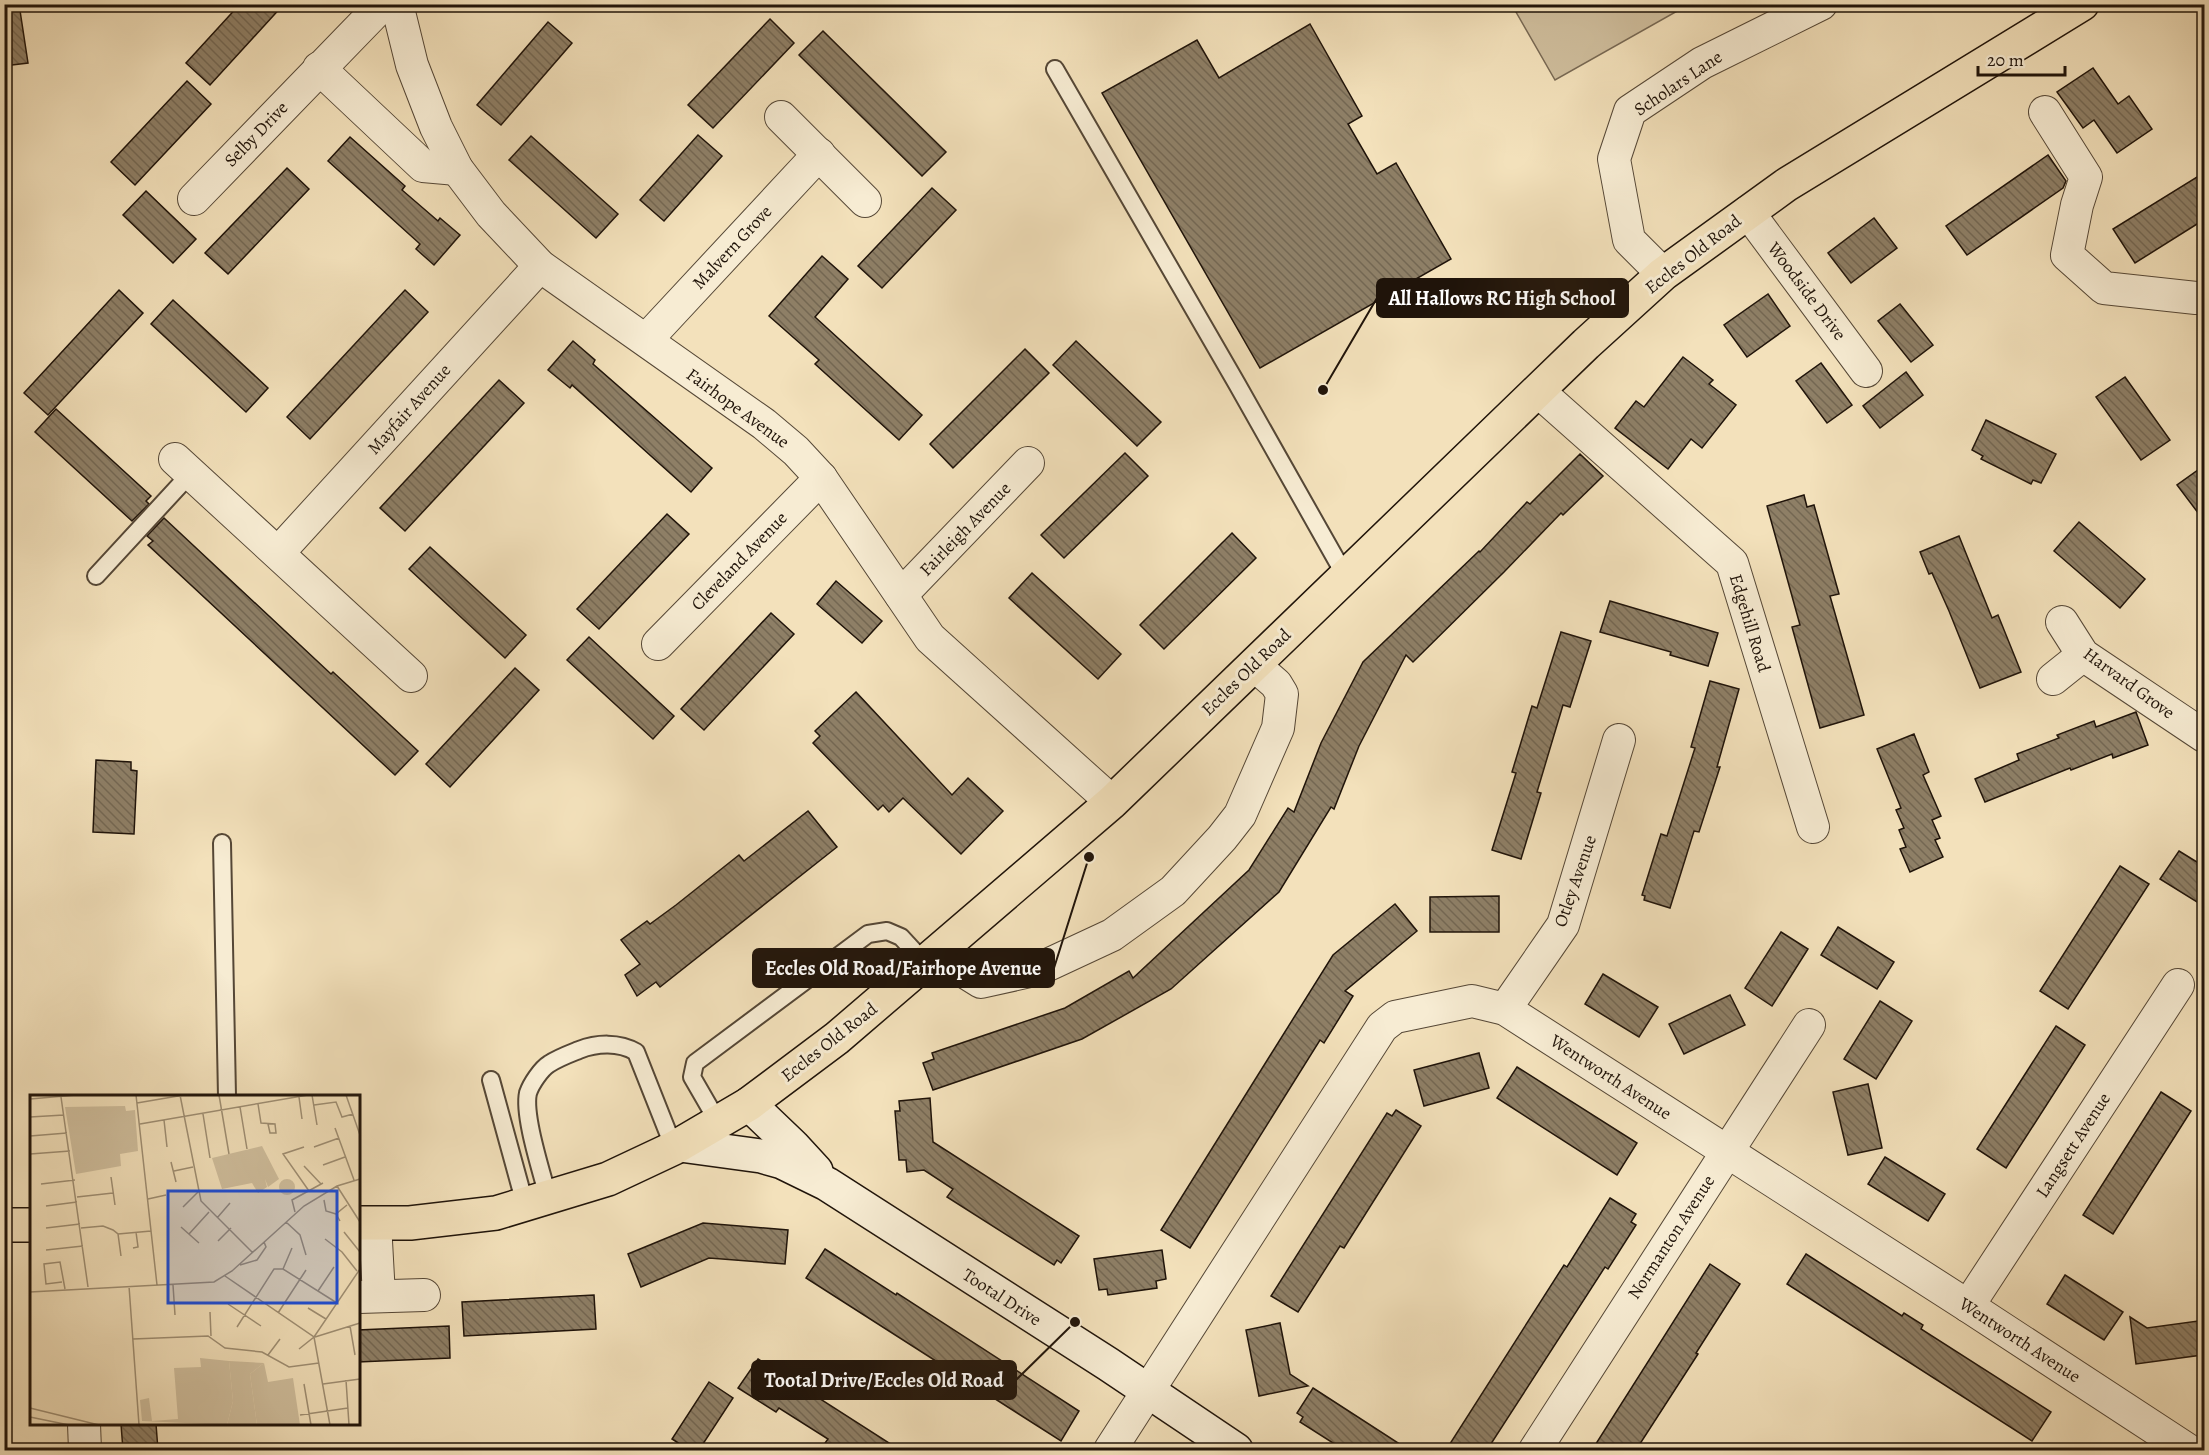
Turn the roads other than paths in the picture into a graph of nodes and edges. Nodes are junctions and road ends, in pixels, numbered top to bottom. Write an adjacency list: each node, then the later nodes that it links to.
1 (390, 4): 5 (street, Selby Drive)
2 (397, 4): 10 (street, Fairhope Avenue)
3 (1821, 4): 15 (street, Scholars Lane)
4 (2082, 4): 13 (main road, Eccles Old Road)
5 (319, 68): 10 (street); 11 (street, Selby Drive)
6 (1055, 69): 25 (lane)
7 (2044, 112): 16 (street)
8 (781, 117): 9 (street)
9 (819, 154): 12 (street); 17 (street, Malvern Grove)
10 (457, 169): 14 (street, Fairhope Avenue)
11 (194, 199)
12 (865, 201)
13 (1748, 212): 15 (main road, Eccles Old Road); 18 (street, Woodside Drive)
14 (540, 266): 17 (street, Fairhope Avenue); 23 (street, Mayfair Avenue)
15 (1663, 274): 19 (main road, Eccles Old Road)
16 (2202, 297)
17 (645, 340): 22 (street, Fairhope Avenue)
18 (1866, 371)
19 (1538, 391): 25 (main road, Eccles Old Road); 36 (street, Edgehill Road)
20 (1028, 463): 26 (street, Fairleigh Avenue)
21 (183, 466): 23 (street); 24 (lane)
22 (821, 478): 26 (street, Fairhope Avenue); 28 (street, Cleveland Avenue)
23 (278, 553): 31 (street)
24 (96, 576)
25 (1346, 577): 30 (main road, Eccles Old Road)
26 (901, 595): 35 (street, Fairhope Avenue)
27 (2062, 622): 29 (street, Harvard Grove)
28 (658, 644)
29 (2084, 655): 32 (street); 33 (street, Harvard Grove)
30 (1254, 665): 35 (main road, Eccles Old Road); 38 (street)
31 (411, 676)
32 (2053, 679)
33 (2205, 736)
34 (1619, 740): 40 (street, Otley Avenue)
35 (1112, 802): 38 (main road, Eccles Old Road)
36 (1812, 827)
37 (222, 843): 43 (lane)
38 (931, 958): 44 (main road, Eccles Old Road); 45 (lane)
39 (2178, 985): 55 (street, Langsett Avenue)
40 (1505, 1009): 47 (street, Wentworth Avenue); 56 (street, Wentworth Avenue)
41 (1809, 1025): 47 (street, Normanton Avenue)
42 (491, 1080): 49 (lane)
43 (227, 1095)
44 (749, 1104): 45 (main road, Eccles Old Road); 48 (street, Tootal Drive)
45 (718, 1122): 46 (main road, Eccles Old Road)
46 (677, 1147): 48 (street, Tootal Drive); 49 (main road, Eccles Old Road); 49 (lane)
47 (1726, 1152): 55 (street, Wentworth Avenue); 61 (street, Normanton Avenue)
48 (827, 1184): 56 (street, Tootal Drive)
49 (536, 1201): 50 (main road, Eccles Old Road)
50 (367, 1223): 54 (street)
51 (4, 1225): 52 (main road)
52 (30, 1225)
53 (424, 1295): 54 (street)
54 (369, 1296)
55 (1968, 1306): 62 (street, Wentworth Avenue)
56 (1149, 1391): 59 (street, Wentworth Avenue); 60 (street, Tootal Drive)
57 (84, 1425): 58 (street)
58 (85, 1450)
59 (1110, 1450)
60 (1236, 1450)
61 (1535, 1450)
62 (2188, 1450)

